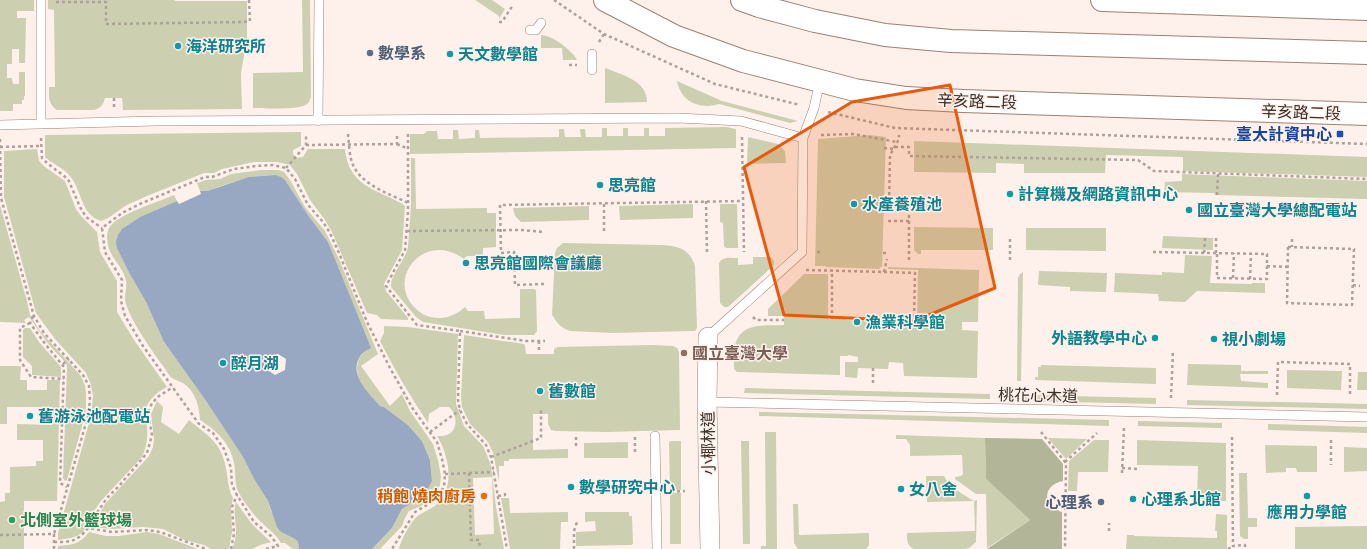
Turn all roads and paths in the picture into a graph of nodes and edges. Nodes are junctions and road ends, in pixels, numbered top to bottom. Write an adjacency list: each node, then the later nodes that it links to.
1 (249, 0): 6 (path)
2 (319, 0): 20 (lane)
3 (605, 0): 17 (main road, 辛亥路二段)
4 (742, 0): 12 (main road)
5 (1102, 0): 8 (main road)
6 (41, 1): 26 (lane)
7 (513, 5): 9 (path)
8 (1367, 9)
9 (499, 22)
10 (541, 23): 11 (lane)
11 (530, 30)
12 (1367, 53)
13 (592, 54): 16 (lane)
14 (569, 65): 15 (path)
15 (577, 65)
16 (592, 70)
17 (820, 81): 18 (main road, 辛亥路二段); 29 (lane)
18 (1367, 114)
19 (306, 120): 20 (lane); 26 (lane); 32 (path)
20 (318, 120): 21 (lane)
21 (346, 120): 22 (lane); 33 (path)
22 (397, 120): 23 (lane); 31 (path)
23 (407, 120): 24 (lane); 38 (path)
24 (741, 121): 29 (lane); 44 (path)
25 (0, 124): 26 (lane)
26 (41, 124): 34 (path)
27 (0, 133): 35 (path)
28 (899, 135): 30 (path)
29 (803, 137): 30 (path); 72 (lane)
30 (897, 142): 37 (path)
31 (397, 144): 33 (path); 38 (path)
32 (306, 145): 33 (path); 39 (path)
33 (349, 145): 45 (path)
34 (41, 146): 35 (path); 51 (path)
35 (0, 147): 84 (path)
36 (884, 148): 37 (path)
37 (894, 148): 40 (path); 47 (path)
38 (408, 149): 45 (path)
39 (286, 168): 51 (path); 109 (path)
40 (1218, 174): 41 (path); 42 (path)
41 (1367, 179)
42 (1217, 194)
43 (706, 201): 44 (path); 46 (path); 68 (path)
44 (743, 201): 61 (path)
45 (408, 203): 53 (path)
46 (604, 204): 52 (path); 54 (path)
47 (888, 207)
48 (909, 214): 50 (path)
49 (888, 221): 50 (path)
50 (909, 221): 71 (path)
51 (102, 228): 100 (path)
52 (500, 230): 53 (path); 55 (path); 80 (path)
53 (407, 231): 89 (path)
54 (604, 231)
55 (543, 232)
56 (1205, 238): 65 (path)
57 (1216, 238): 66 (path)
58 (1010, 239): 73 (path)
59 (1292, 239): 60 (path)
60 (1292, 247): 75 (path); 81 (path)
61 (744, 252)
62 (1153, 252): 65 (path)
63 (883, 253): 64 (path)
64 (888, 253)
65 (1204, 253): 66 (path)
66 (1217, 253): 67 (path); 78 (path)
67 (1234, 253): 69 (path); 78 (path)
68 (707, 254)
69 (1251, 254): 74 (path); 79 (path)
70 (887, 260): 77 (path)
71 (909, 260)
72 (792, 261): 76 (path); 83 (lane)
73 (1010, 261)
74 (1267, 266): 75 (path); 79 (path)
75 (1288, 267): 81 (path)
76 (832, 271): 77 (path); 85 (path)
77 (884, 272): 86 (path)
78 (1233, 278): 79 (path)
79 (1250, 279)
80 (544, 284)
81 (1352, 286): 82 (path)
82 (1360, 286)
83 (743, 306): 87 (path); 90 (lane)
84 (34, 316): 88 (path); 95 (path)
85 (832, 319)
86 (914, 319)
87 (784, 320)
88 (30, 323): 96 (path); 98 (path)
89 (460, 331): 91 (path); 104 (path)
90 (708, 337): 103 (street, 小椰林道)
91 (539, 341): 92 (path); 94 (path)
92 (545, 341)
93 (1173, 350): 107 (path)
94 (539, 352)
95 (69, 359): 96 (path); 128 (path)
96 (63, 364): 98 (path)
97 (873, 368): 99 (path)
98 (64, 379): 128 (path)
99 (873, 384)
100 (173, 387): 130 (path); 136 (path)
101 (1277, 395): 102 (path)
102 (1350, 397)
103 (707, 402): 106 (lane, 桃花心木道); 151 (street, 小椰林道)
104 (460, 410): 109 (path); 119 (path)
105 (541, 410): 119 (path)
106 (1124, 411): 107 (lane, 桃花心木道); 122 (path)
107 (1171, 412): 108 (lane, 桃花心木道)
108 (1367, 417)
109 (430, 432): 127 (path)
110 (1042, 432): 120 (path)
111 (1097, 433): 120 (path)
112 (655, 436): 150 (lane)
113 (576, 437): 117 (path)
114 (635, 437): 118 (path)
115 (1232, 437): 141 (path)
116 (1330, 440): 121 (path)
117 (576, 449)
118 (635, 453)
119 (491, 457): 124 (path)
120 (1065, 462): 132 (path)
121 (1331, 465)
122 (1122, 468): 123 (path); 126 (path)
123 (1137, 469)
124 (494, 472): 125 (path); 131 (path)
125 (469, 473): 127 (path); 147 (path)
126 (1122, 473)
127 (445, 474): 146 (path)
128 (67, 487): 138 (path)
129 (505, 492): 131 (path)
130 (237, 495): 144 (path); 145 (path)
131 (498, 496): 148 (path)
132 (1066, 496): 133 (path); 152 (path)
133 (1073, 497)
134 (577, 522): 149 (path)
135 (1109, 523): 137 (path)
136 (88, 528): 140 (path); 143 (path)
137 (1109, 531)
138 (54, 534): 139 (path); 140 (path)
139 (0, 535)
140 (54, 542): 142 (path)
141 (1233, 546): 153 (path); 154 (path)
142 (54, 549)
143 (206, 549)
144 (230, 549)
145 (266, 549)
146 (392, 549)
147 (480, 549)
148 (507, 549)
149 (574, 549)
150 (656, 549)
151 (710, 549)
152 (1065, 549)
153 (1228, 549)
154 (1245, 549)

